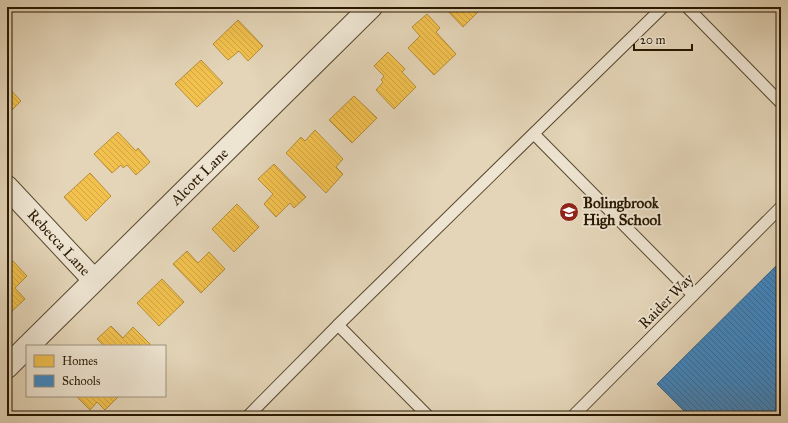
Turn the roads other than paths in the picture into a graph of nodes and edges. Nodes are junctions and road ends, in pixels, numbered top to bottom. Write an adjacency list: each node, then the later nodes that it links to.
1 (371, 7): 8 (street, Alcott Lane)
2 (663, 7): 5 (lane)
3 (687, 7): 4 (lane)
4 (781, 103)
5 (534, 134): 9 (lane); 10 (lane)
6 (7, 188): 8 (street, Rebecca Lane)
7 (781, 208): 9 (lane, Raider Way)
8 (94, 280): 11 (street, Alcott Lane)
9 (693, 295): 16 (lane, Raider Way)
10 (338, 325): 14 (lane); 15 (lane)
11 (28, 345)
12 (26, 347): 13 (street, Alcott Lane)
13 (7, 367)
14 (248, 416)
15 (428, 416)
16 (573, 416)

